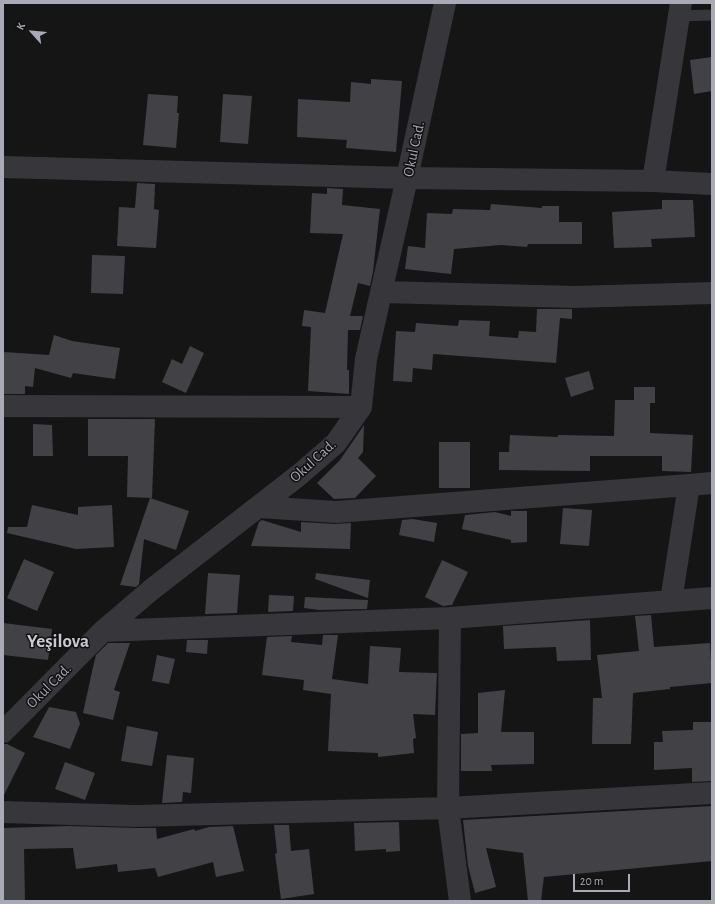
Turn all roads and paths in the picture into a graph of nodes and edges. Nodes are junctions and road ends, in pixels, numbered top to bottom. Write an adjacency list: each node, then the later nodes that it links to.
1 (445, 3): 5 (street, Okul Cad.)
2 (680, 10): 3 (lane); 6 (street)
3 (712, 15)
4 (3, 167): 5 (street)
5 (407, 178): 6 (street); 8 (street, Okul Cad.)
6 (653, 182): 7 (street)
7 (712, 184)
8 (382, 292): 9 (street); 11 (street, Okul Cad.)
9 (712, 293)
10 (3, 406): 11 (street)
11 (361, 407): 14 (street, Okul Cad.)
12 (712, 483): 13 (street)
13 (689, 485): 14 (street); 16 (street)
14 (259, 507): 18 (street, Okul Cad.)
15 (712, 598): 16 (street)
16 (671, 601): 17 (street)
17 (450, 618): 18 (street); 21 (street)
18 (103, 631): 19 (street, Okul Cad.)
19 (4, 731)
20 (712, 793): 21 (street)
21 (448, 808): 22 (street); 23 (street)
22 (3, 812)
23 (460, 901)

